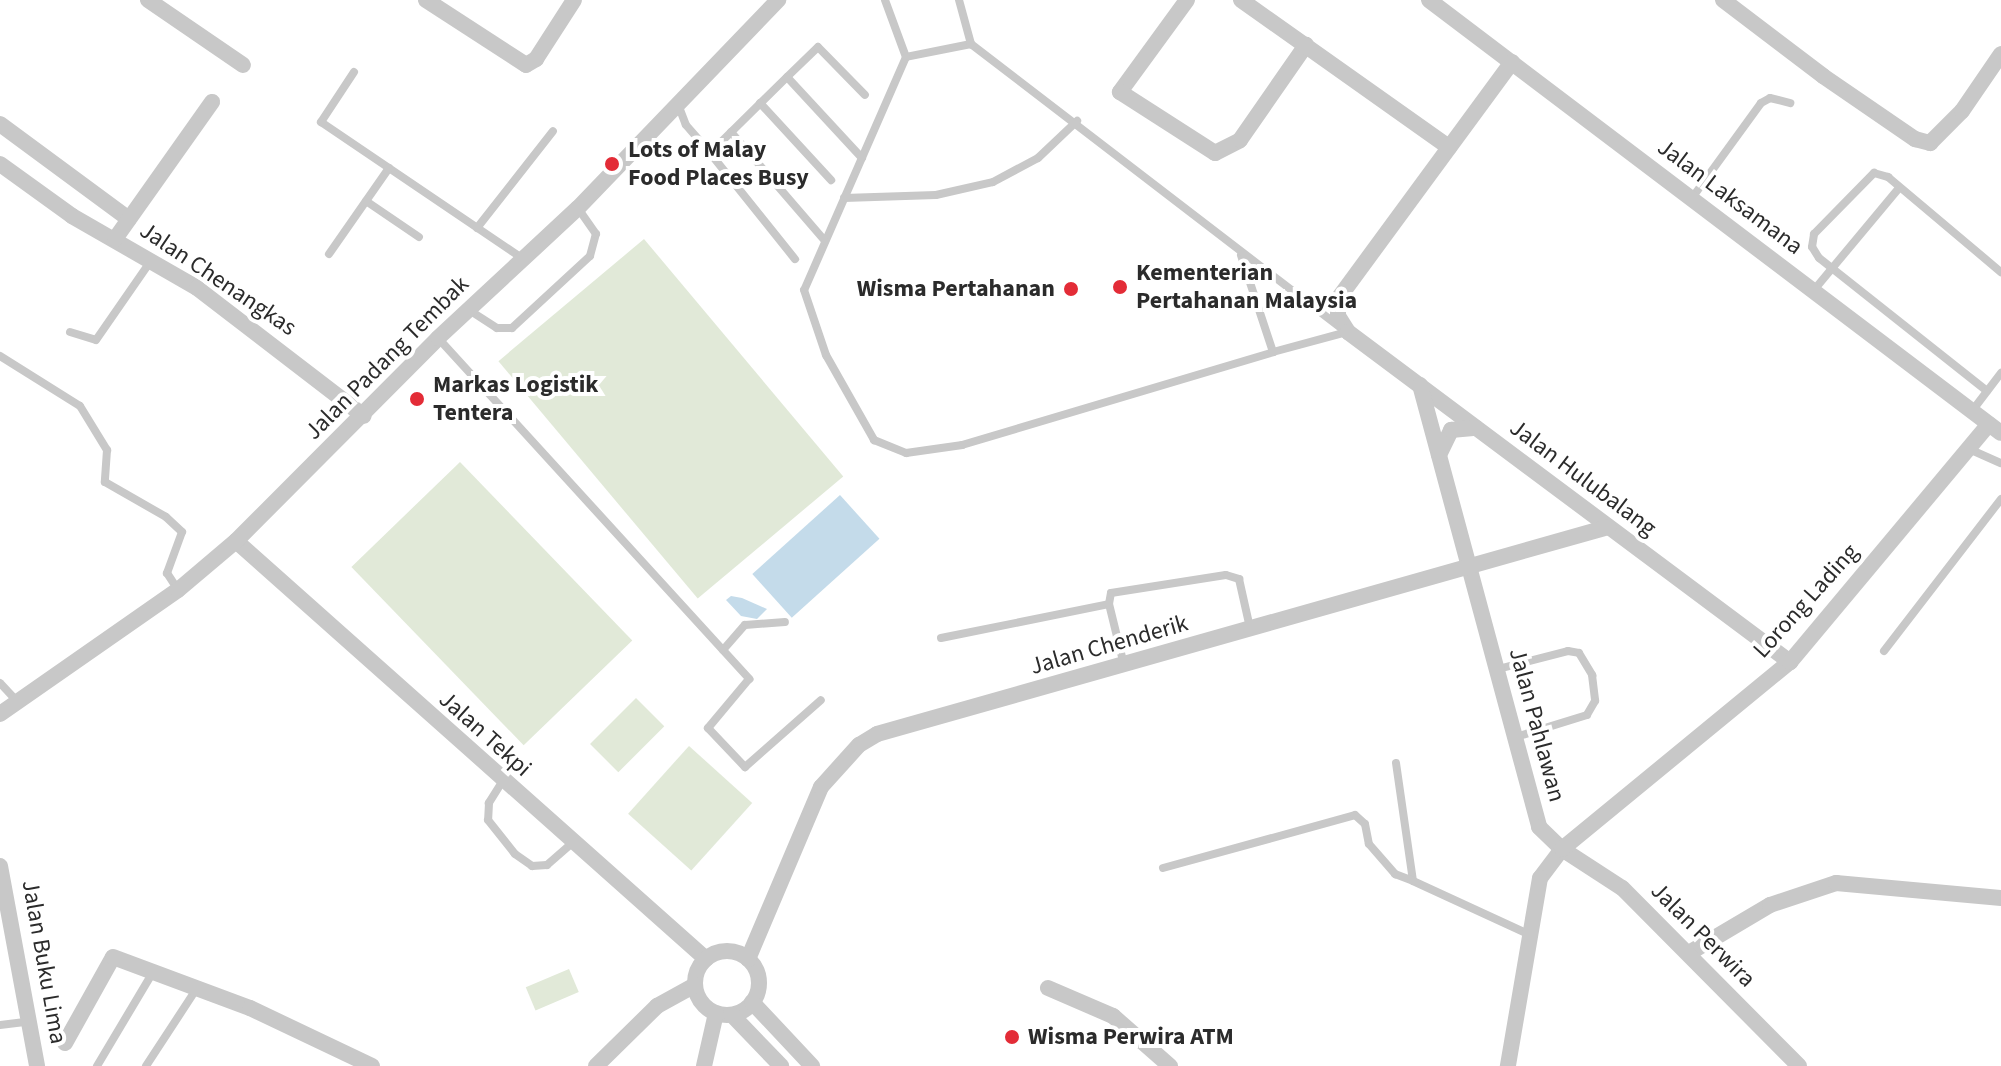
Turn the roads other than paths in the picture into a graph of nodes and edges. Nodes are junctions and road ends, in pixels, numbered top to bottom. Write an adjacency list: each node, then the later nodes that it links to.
1 (148, 0): 16 (street)
2 (426, 0): 3 (street)
3 (574, 0)
4 (778, 0): 23 (street, Jalan Padang Tembak)
5 (885, 0): 14 (lane)
6 (959, 0): 11 (lane)
7 (1187, 0): 12 (street)
8 (1241, 0): 12 (street)
9 (1429, 0): 15 (street, Jalan Laksamana)
10 (1723, 0): 13 (street)
11 (971, 44): 14 (lane); 24 (lane, Jalan Hulubalang)
12 (1306, 45): 28 (street)
13 (2001, 54)
14 (906, 57): 30 (lane)
15 (1512, 62): 28 (street); 36 (street, Jalan Laksamana)
16 (243, 65)
17 (354, 72): 32 (lane)
18 (787, 77): 19 (lane); 21 (lane); 30 (lane)
19 (865, 95)
20 (212, 102): 39 (street)
21 (760, 103): 27 (lane); 33 (lane)
22 (1790, 103): 36 (lane)
23 (679, 107): 29 (lane); 38 (street, Jalan Padang Tembak)
24 (1077, 121): 35 (lane); 45 (lane, Jalan Hulubalang)
25 (0, 124): 39 (street)
26 (553, 131): 40 (lane)
27 (731, 132): 29 (lane); 43 (lane)
28 (1449, 147): 54 (street)
29 (710, 153): 48 (lane)
30 (862, 158): 35 (lane)
31 (0, 164): 42 (street, Jalan Chenangkas)
32 (389, 168): 37 (lane); 40 (lane)
33 (831, 180)
34 (1899, 188): 49 (lane); 49 (lane); 50 (lane)
35 (844, 198): 43 (lane)
36 (1692, 198): 51 (street, Jalan Laksamana)
37 (366, 201): 41 (lane); 44 (lane)
38 (578, 208): 46 (street, Jalan Padang Tembak); 52 (lane)
39 (129, 219): 42 (street)
40 (477, 228): 46 (lane)
41 (419, 237)
42 (115, 239): 47 (street, Jalan Chenangkas)
43 (825, 241): 56 (lane)
44 (329, 254)
45 (1241, 255): 54 (lane, Jalan Hulubalang); 56 (lane)
46 (522, 258): 52 (street, Jalan Padang Tembak)
47 (153, 259): 53 (lane); 63 (street, Jalan Chenangkas)
48 (795, 259)
49 (1833, 270): 51 (lane); 60 (lane)
50 (2001, 272)
51 (1814, 290): 62 (street, Jalan Laksamana)
52 (468, 309): 55 (street, Jalan Padang Tembak)
53 (70, 332)
54 (1348, 332): 56 (lane); 59 (street, Jalan Hulubalang)
55 (438, 338): 63 (street, Jalan Padang Tembak); 78 (lane)
56 (1273, 352)
57 (0, 356): 73 (lane)
58 (2001, 373): 60 (lane)
59 (1420, 385): 64 (street, Jalan Hulubalang); 67 (street, Jalan Pahlawan)
60 (1990, 388): 61 (lane); 62 (lane)
61 (2001, 393)
62 (1972, 412): 65 (street, Jalan Laksamana)
63 (364, 416): 71 (street, Jalan Padang Tembak)
64 (1476, 428): 67 (street); 70 (street, Jalan Hulubalang)
65 (1995, 428): 66 (street, Lorong Lading)
66 (1968, 448): 68 (lane); 80 (street, Lorong Lading)
67 (1439, 455): 72 (street, Jalan Pahlawan)
68 (2001, 463)
69 (2001, 499): 79 (lane)
70 (1608, 527): 72 (street, Jalan Chenderik); 80 (street, Jalan Hulubalang)
71 (236, 541): 73 (street, Jalan Padang Tembak); 89 (street, Jalan Tekpi)
72 (1470, 563): 76 (street, Jalan Chenderik); 82 (street, Jalan Pahlawan)
73 (178, 590): 85 (street, Jalan Padang Tembak)
74 (1109, 604): 76 (lane); 77 (lane); 81 (lane)
75 (785, 622): 78 (lane)
76 (1250, 629): 81 (street, Jalan Chenderik)
77 (941, 638)
78 (723, 650): 84 (lane)
79 (1884, 651)
80 (1790, 662): 91 (street, Lorong Lading)
81 (1124, 666): 100 (street, Jalan Chenderik)
82 (1498, 669): 87 (street, Jalan Pahlawan); 87 (lane)
83 (0, 683): 85 (lane)
84 (821, 700)
85 (18, 702): 86 (street, Jalan Padang Tembak)
86 (0, 714)
87 (1516, 737): 91 (street, Jalan Pahlawan)
88 (1396, 763): 94 (lane)
89 (502, 782): 90 (street, Jalan Tekpi); 90 (lane)
90 (572, 843): 99 (street, Jalan Tekpi)
91 (1562, 849): 97 (street); 98 (street, Jalan Perwira)
92 (0, 866): 96 (street, Jalan Buku Lima)
93 (1163, 868): 94 (lane)
94 (1413, 881): 97 (lane)
95 (2001, 898): 98 (street)
96 (7, 922): 107 (street, Jalan Buku Lima)
97 (1528, 934): 119 (street)
98 (1689, 953): 120 (street, Jalan Perwira)
99 (706, 959): 100 (street); 102 (street)
100 (748, 959): 105 (street)
101 (153, 972): 103 (street); 109 (street); 111 (lane)
102 (695, 985): 106 (street); 114 (street)
103 (197, 988): 112 (lane); 113 (street)
104 (1048, 988): 118 (street)
105 (752, 1002): 106 (street); 117 (street)
106 (724, 1014): 115 (street); 116 (street)
107 (32, 1021): 108 (lane); 110 (street, Jalan Buku Lima)
108 (0, 1025)
109 (65, 1043)
110 (37, 1066)
111 (97, 1066)
112 (146, 1066)
113 (372, 1066)
114 (596, 1066)
115 (704, 1066)
116 (781, 1066)
117 (812, 1066)
118 (1170, 1066)
119 (1508, 1066)
120 (1799, 1066)

